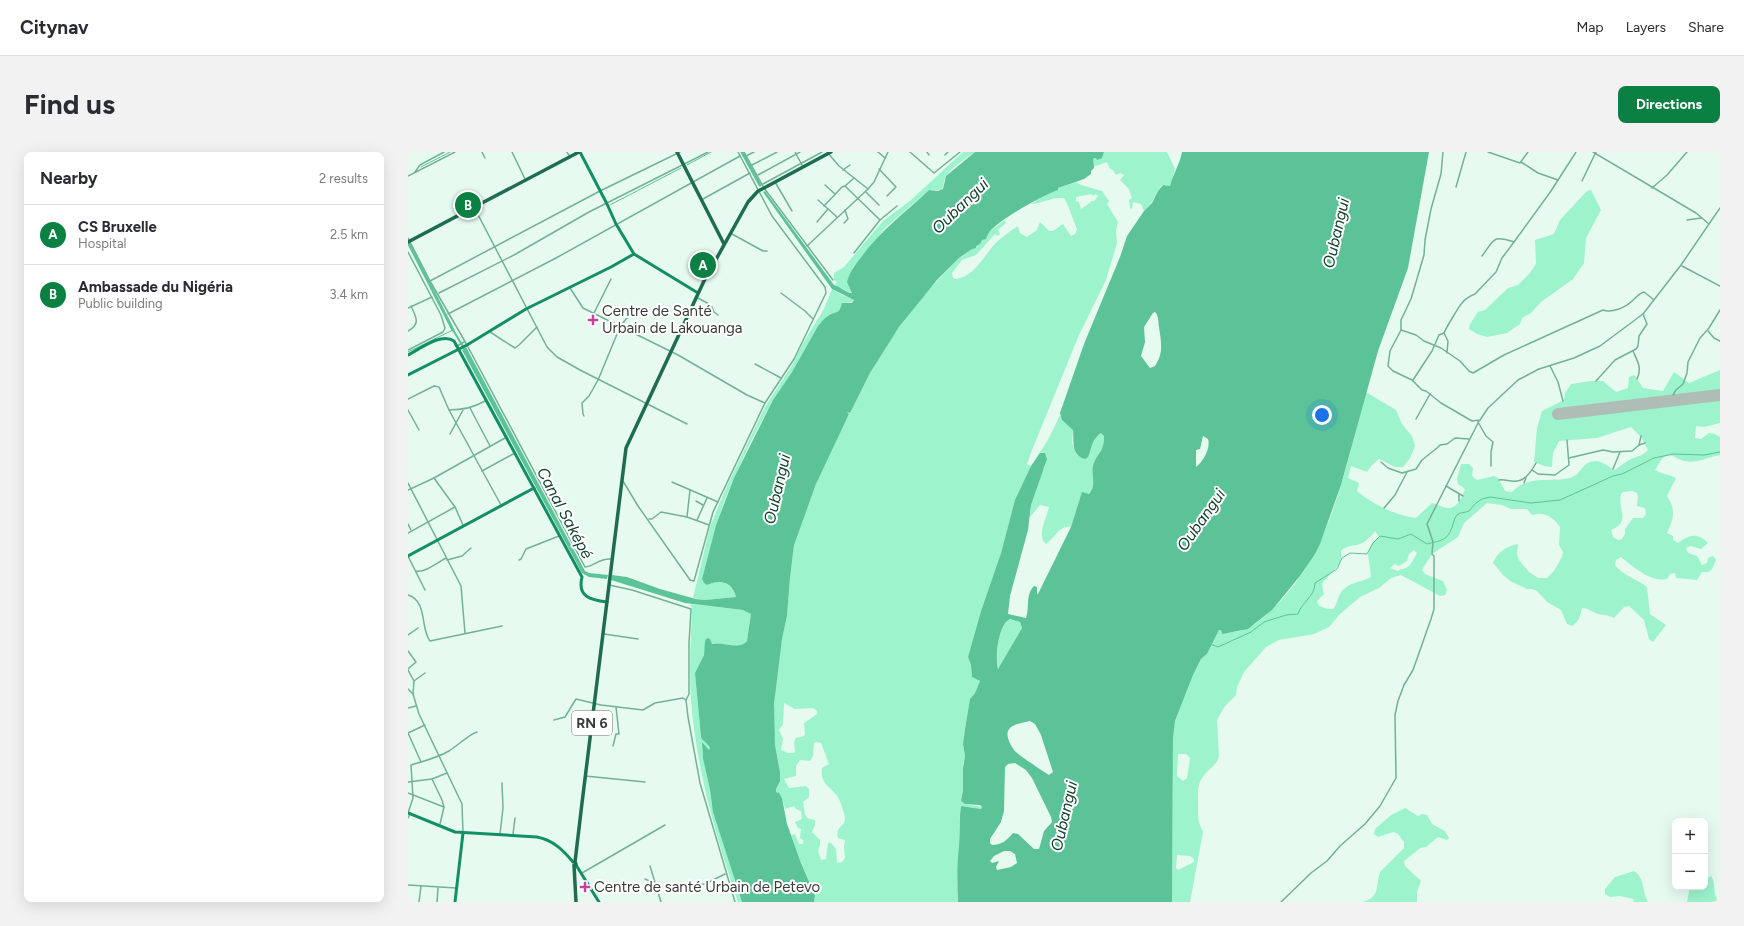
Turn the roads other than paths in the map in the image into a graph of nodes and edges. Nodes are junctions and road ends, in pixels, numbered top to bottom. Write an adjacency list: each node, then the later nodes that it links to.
1 (444, 152): 28 (street)
2 (455, 152): 45 (street)
3 (482, 152): 36 (street)
4 (512, 152): 50 (street)
5 (567, 152): 35 (street)
6 (580, 152): 35 (main road); 61 (street)
7 (678, 152): 39 (main road); 61 (street)
8 (708, 152): 39 (street)
9 (738, 152): 33 (street)
10 (744, 152): 34 (street)
11 (754, 152): 34 (street)
12 (777, 152): 40 (street)
13 (800, 152): 29 (street)
14 (822, 152): 41 (street)
15 (878, 152): 37 (street)
16 (888, 152): 37 (street)
17 (910, 152): 20 (street)
18 (927, 152): 31 (street)
19 (948, 152): 32 (street)
20 (960, 152)
21 (1443, 152): 123 (street)
22 (1466, 152): 58 (street)
23 (1488, 152): 38 (street)
24 (1528, 152): 38 (street)
25 (1576, 152): 51 (street)
26 (1595, 152): 52 (street); 59 (street)
27 (1687, 152): 59 (street)
28 (438, 153): 45 (street)
29 (796, 153): 41 (street); 47 (street)
30 (828, 153): 41 (main road, RN 6); 44 (street)
31 (929, 155)
32 (945, 155)
33 (740, 156): 46 (street); 53 (street)
34 (746, 156): 40 (street)
35 (570, 157): 50 (main road)
36 (485, 158)
37 (885, 158): 43 (street)
38 (1520, 162): 51 (street)
39 (684, 165): 53 (main road); 69 (street)
40 (752, 165): 47 (street)
41 (802, 165): 54 (main road, RN 6); 56 (street)
42 (850, 165): 44 (street)
43 (879, 169): 60 (street); 65 (street)
44 (843, 170): 49 (street)
45 (415, 172): 48 (street)
46 (750, 173): 62 (street); 67 (street)
47 (757, 175): 56 (street)
48 (408, 176)
49 (854, 178): 57 (street); 60 (street)
50 (526, 180): 73 (main road)
51 (1558, 180): 89 (street)
52 (1582, 181)
53 (693, 182): 67 (main road); 84 (street)
54 (775, 182): 56 (main road, RN 6); 77 (street)
55 (825, 185): 64 (street)
56 (763, 186): 62 (main road, RN 6); 91 (street)
57 (845, 186): 64 (street); 66 (street)
58 (1456, 187)
59 (1652, 188): 79 (street)
60 (868, 189): 63 (street)
61 (600, 191): 69 (street); 92 (street)
62 (758, 191): 87 (main road, RN 6); 120 (street)
63 (866, 192): 66 (street); 70 (street)
64 (835, 194): 71 (street)
65 (887, 196)
66 (858, 198): 76 (street); 80 (street)
67 (702, 199): 86 (main road)
68 (818, 200): 71 (street)
69 (607, 204): 84 (street); 98 (street)
70 (879, 205)
71 (824, 206): 75 (street)
72 (897, 206): 80 (street)
73 (474, 207): 88 (main road); 92 (street)
74 (1720, 208): 85 (street)
75 (828, 209): 78 (street); 82 (street)
76 (845, 210): 78 (street); 83 (street)
77 (792, 211)
78 (836, 217): 91 (street)
79 (1702, 218): 81 (street); 85 (street)
80 (880, 220): 95 (street)
81 (1687, 220)
82 (817, 222)
83 (844, 223)
84 (616, 224): 96 (street); 101 (street)
85 (1709, 224): 99 (street)
86 (719, 233): 87 (main road); 90 (main road)
87 (730, 234): 90 (main road, RN 6); 93 (street)
88 (408, 240): 103 (street)
89 (1514, 242): 97 (street); 127 (street)
90 (724, 244): 108 (main road, RN 6)
91 (806, 246): 102 (street)
92 (494, 247): 98 (street); 103 (street)
93 (767, 251)
94 (408, 252): 109 (street)
95 (854, 253)
96 (634, 254): 105 (street); 108 (street)
97 (1482, 256)
98 (502, 261): 101 (street); 106 (street)
99 (1681, 266): 104 (street); 110 (street)
100 (611, 279): 116 (street)
101 (512, 280): 113 (street); 117 (street)
102 (832, 280)
103 (430, 281): 106 (street)
104 (1720, 286)
105 (570, 288): 113 (street); 116 (street)
106 (438, 293): 117 (street)
107 (781, 293): 120 (street)
108 (697, 295): 119 (street); 136 (main road, RN 6)
109 (432, 296): 111 (street); 133 (street)
110 (1654, 299): 118 (street); 137 (street)
111 (411, 306): 112 (street); 125 (street)
112 (408, 308)
113 (526, 309): 121 (street); 126 (street)
114 (1720, 310): 124 (street)
115 (637, 311): 122 (street)
116 (594, 313): 122 (street)
117 (448, 314): 128 (street)
118 (1644, 314): 135 (street); 140 (street)
119 (718, 315)
120 (813, 319): 142 (street)
121 (536, 327): 126 (street); 143 (street)
122 (620, 327): 136 (street); 143 (street)
123 (1401, 330): 132 (street); 144 (street)
124 (1708, 330): 129 (street); 148 (street)
125 (408, 331)
126 (489, 332): 130 (street)
127 (1444, 333): 132 (street); 137 (street)
128 (465, 341): 130 (street); 131 (street)
129 (1720, 341)
130 (467, 345): 134 (street); 219 (street)
131 (457, 346): 134 (street); 138 (street)
132 (1434, 346): 137 (street); 144 (street)
133 (408, 350)
134 (459, 350): 141 (street); 150 (street)
135 (1633, 351): 145 (street); 146 (street)
136 (670, 352): 152 (street); 153 (main road, RN 6)
137 (1447, 353)
138 (408, 355)
139 (755, 364): 142 (street)
140 (1550, 366): 151 (street); 160 (street)
141 (408, 376)
142 (781, 378): 152 (street)
143 (598, 380): 153 (street); 158 (street)
144 (1412, 380): 147 (street)
145 (1637, 380)
146 (1596, 381)
147 (1430, 394): 159 (street); 160 (street)
148 (1673, 395)
149 (408, 399): 156 (street)
150 (487, 400): 154 (street); 166 (street)
151 (1563, 401)
152 (765, 403): 200 (street)
153 (646, 404): 162 (street); 185 (main road, RN 6)
154 (470, 408): 157 (street); 171 (street)
155 (408, 410): 163 (street)
156 (449, 410): 157 (street); 161 (street)
157 (463, 410): 161 (street)
158 (584, 416)
159 (1416, 420)
160 (1479, 421): 167 (street); 178 (street)
161 (456, 423): 164 (street); 174 (street)
162 (687, 424)
163 (419, 430)
164 (450, 434)
165 (1641, 436): 170 (street)
166 (506, 437): 171 (street); 173 (street)
167 (1469, 439): 182 (street); 190 (street)
168 (1567, 440): 175 (street)
169 (1645, 443): 170 (street)
170 (1639, 445): 172 (street)
171 (490, 446): 174 (street)
172 (1620, 452): 175 (street); 179 (street)
173 (515, 453): 181 (street); 192 (street)
174 (473, 455): 181 (street); 184 (street)
175 (1569, 458): 180 (street)
176 (1381, 462): 182 (street)
177 (1536, 463): 180 (street)
178 (1491, 466)
179 (1613, 469)
180 (1532, 470): 183 (street)
181 (482, 471): 201 (street)
182 (1407, 472): 204 (street)
183 (1527, 477): 186 (street); 189 (street)
184 (434, 478): 191 (street); 203 (street)
185 (622, 479): 206 (street); 219 (main road, RN 6)
186 (1499, 480)
187 (672, 482): 194 (street)
188 (408, 483): 191 (street)
189 (1524, 483)
190 (1446, 486): 195 (street); 285 (street)
191 (411, 488): 193 (street); 208 (street)
192 (534, 488): 201 (street); 214 (street)
193 (408, 490)
194 (690, 490): 197 (street); 205 (street)
195 (1458, 494): 196 (street); 199 (street)
196 (1463, 496)
197 (707, 498): 200 (street); 202 (street)
198 (696, 501): 202 (street)
199 (1459, 501)
200 (718, 502): 210 (street)
201 (501, 505): 211 (street)
202 (704, 506): 207 (street)
203 (455, 508): 208 (street); 211 (street)
204 (1384, 508)
205 (687, 517): 206 (street); 207 (street)
206 (648, 519): 210 (street)
207 (697, 520): 210 (street)
208 (428, 522): 212 (street); 215 (street)
209 (408, 524): 212 (street)
210 (709, 524)
211 (464, 527): 215 (street)
212 (412, 530): 213 (street)
213 (408, 533)
214 (559, 536): 220 (street); 225 (street)
215 (437, 541): 217 (street); 218 (street)
216 (471, 548): 218 (street)
217 (408, 556): 221 (street)
218 (447, 559): 221 (street); 228 (street)
219 (612, 559): 222 (main road, RN 6)
220 (519, 560)
221 (416, 571): 223 (street)
222 (609, 584): 225 (main road, RN 6); 238 (street)
223 (425, 590)
224 (408, 595): 228 (street)
225 (607, 602): 229 (main road, RN 6)
226 (502, 626): 228 (street)
227 (418, 628): 230 (street)
228 (465, 633)
229 (602, 634): 231 (street); 239 (main road, RN 6)
230 (408, 635)
231 (638, 639)
232 (408, 651): 233 (street)
233 (408, 670): 235 (street)
234 (425, 673): 235 (street)
235 (414, 681): 237 (street)
236 (408, 689): 237 (street)
237 (413, 694): 240 (street)
238 (686, 700): 241 (street); 270 (street)
239 (594, 704): 241 (street); 243 (street); 251 (main road, RN 6)
240 (416, 706): 242 (street); 244 (street)
241 (616, 707): 246 (street)
242 (408, 708)
243 (554, 720)
244 (425, 725): 247 (street); 248 (street)
245 (477, 732): 247 (street)
246 (613, 746)
247 (439, 756): 248 (street); 250 (street)
248 (421, 762): 249 (street)
249 (409, 765): 254 (street)
250 (447, 773): 252 (street); 264 (street)
251 (585, 776): 255 (street); 267 (main road, RN 6)
252 (432, 779): 254 (street); 259 (street)
253 (408, 782): 254 (street)
254 (413, 782): 258 (street)
255 (645, 782)
256 (502, 783): 265 (street)
257 (408, 793): 258 (street)
258 (413, 795): 259 (street); 260 (street)
259 (444, 807): 263 (street)
260 (408, 814): 263 (street)
261 (515, 818): 266 (street)
262 (665, 825): 269 (street)
263 (439, 826): 264 (street)
264 (462, 832): 265 (street); 277 (street)
265 (500, 836): 266 (street)
266 (513, 836): 267 (street)
267 (575, 863): 269 (street); 281 (main road, RN 6)
268 (650, 866): 272 (street)
269 (581, 874): 282 (street)
270 (726, 874): 274 (street); 284 (street)
271 (645, 879): 272 (street)
272 (655, 883): 283 (street)
273 (408, 885): 275 (street)
274 (695, 885)
275 (421, 886): 276 (street); 278 (street)
276 (438, 887): 277 (street); 279 (street)
277 (456, 888): 280 (street)
278 (419, 902)
279 (437, 902)
280 (455, 902)
281 (576, 902)
282 (599, 902)
283 (662, 902)
284 (735, 902)
285 (1281, 902)

